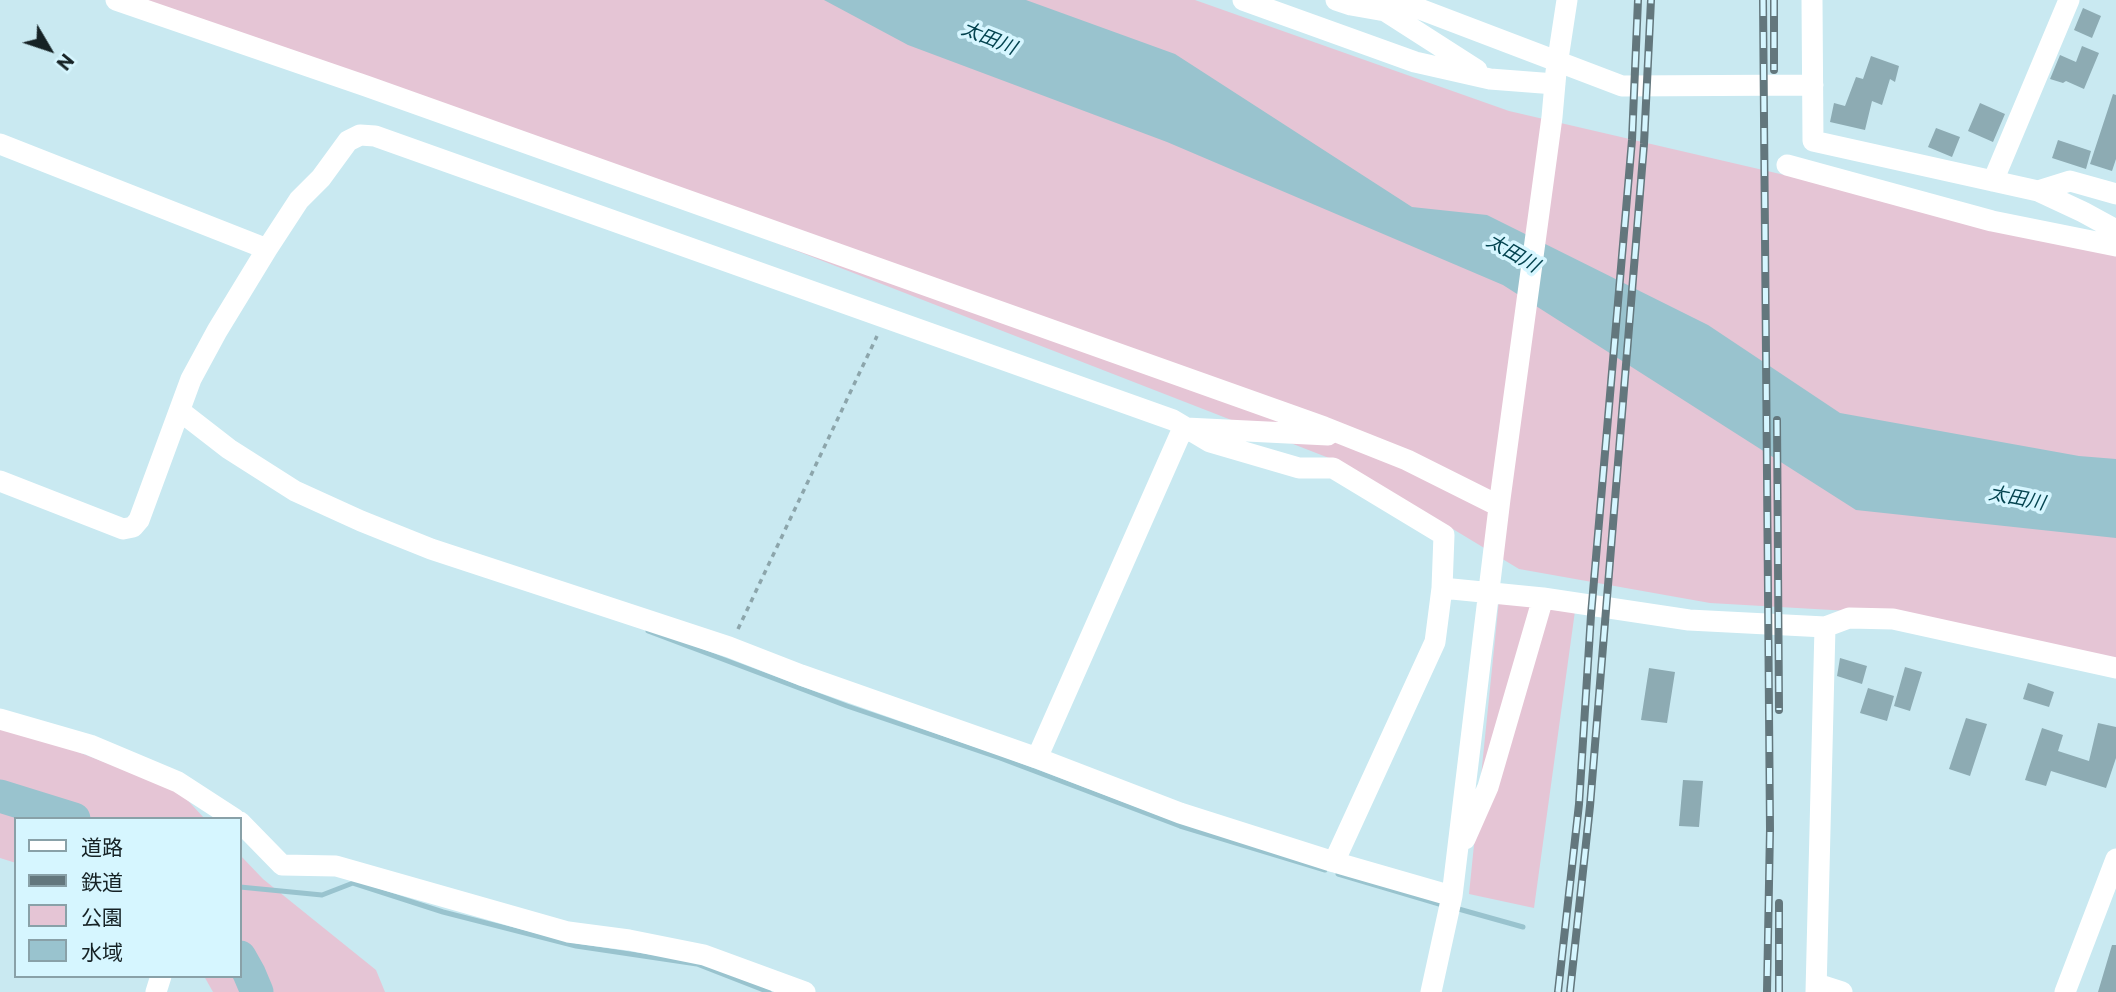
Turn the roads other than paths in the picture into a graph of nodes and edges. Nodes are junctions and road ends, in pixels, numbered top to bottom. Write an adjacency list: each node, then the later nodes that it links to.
1 (116, 0): 21 (street)
2 (1243, 0): 9 (street)
3 (1336, 0): 7 (street)
4 (1567, 0): 8 (street)
5 (1811, 0): 10 (street)
6 (2069, 0): 13 (street)
7 (1386, 3): 9 (street); 10 (street)
8 (1555, 78): 9 (street); 23 (street)
9 (1490, 79)
10 (1813, 85): 13 (street)
11 (0, 144): 18 (street)
12 (1787, 165): 17 (street)
13 (1993, 181): 14 (street)
14 (2038, 191): 15 (street); 16 (street)
15 (2116, 194)
16 (2116, 230)
17 (2116, 246)
18 (267, 249): 19 (street); 20 (street)
19 (180, 411): 22 (street); 29 (street)
20 (1186, 428): 21 (street); 24 (street); 29 (street)
21 (1344, 435): 23 (street)
22 (0, 481)
23 (1500, 502): 32 (street)
24 (1442, 588): 25 (street); 34 (street)
25 (1543, 598): 26 (street); 32 (street)
26 (1825, 627): 27 (street); 36 (street)
27 (2116, 668)
28 (0, 719): 30 (street)
29 (1037, 758): 34 (street)
30 (233, 817)
31 (242, 824): 37 (street)
32 (1458, 848): 35 (street)
33 (2116, 859): 40 (street)
34 (1334, 862): 35 (street)
35 (1452, 896): 38 (street)
36 (1816, 988): 39 (street)
37 (805, 992)
38 (1431, 992)
39 (1842, 992)
40 (2065, 992)

